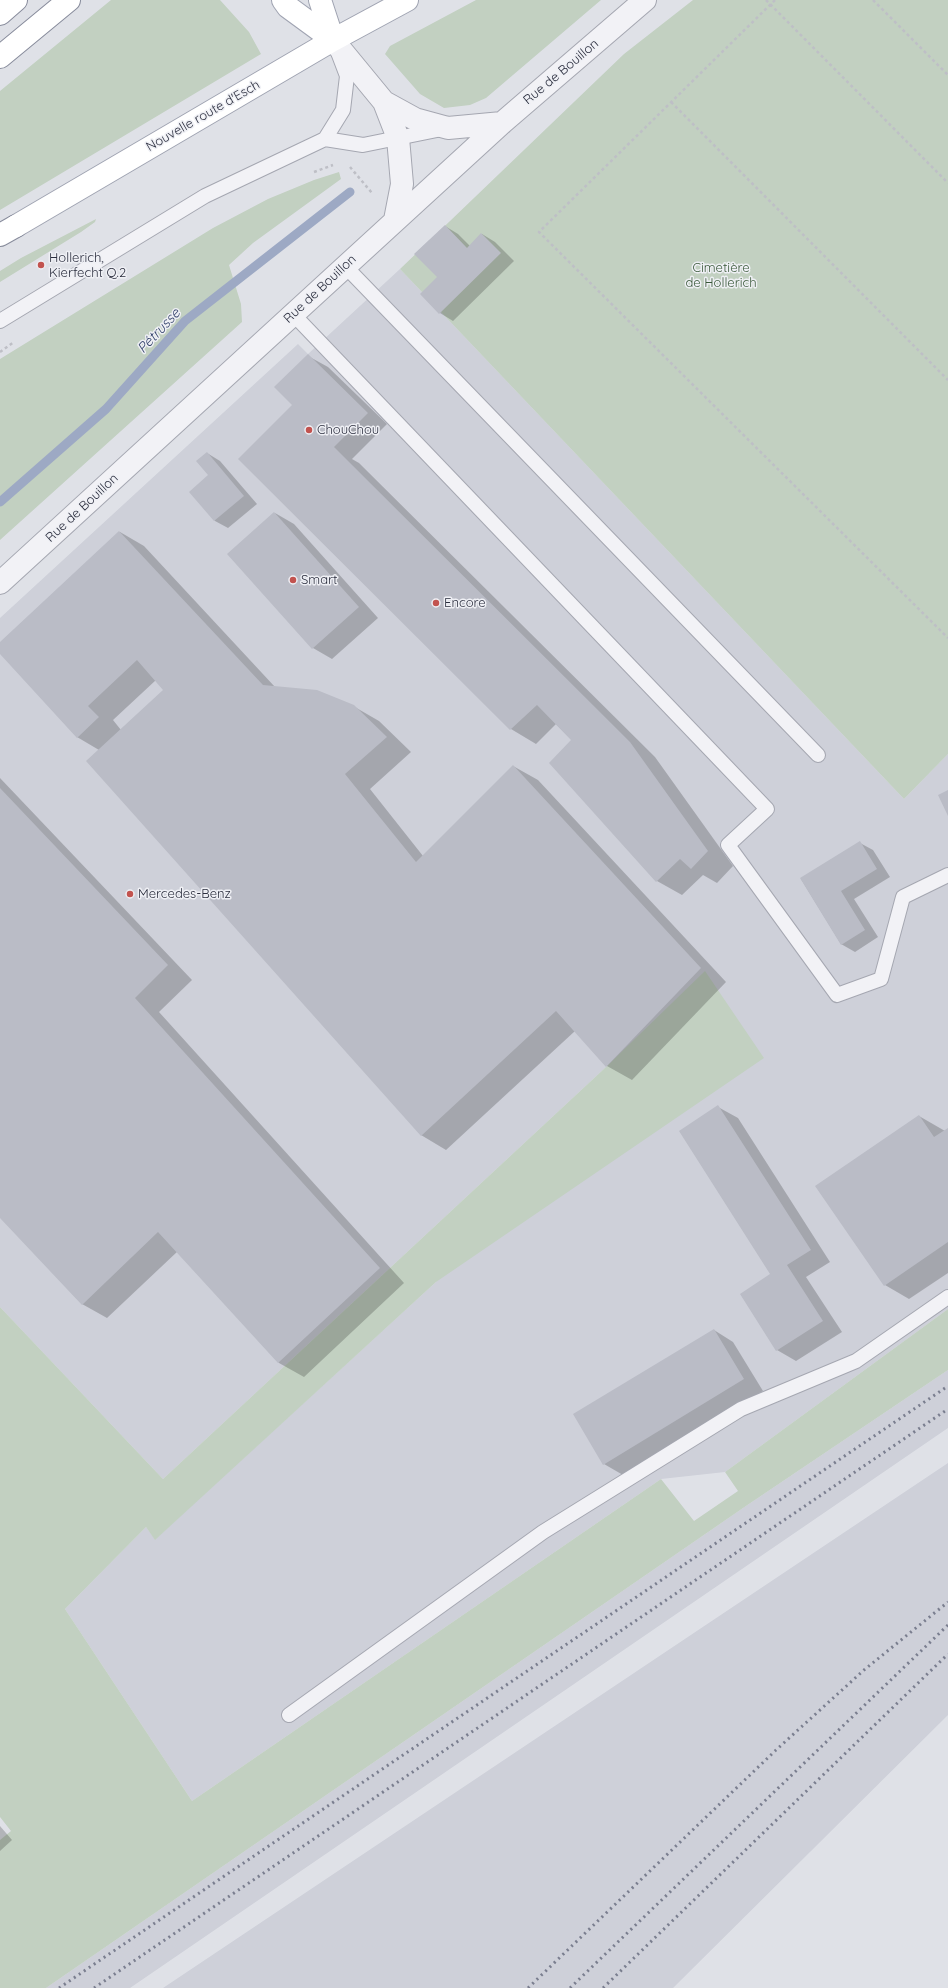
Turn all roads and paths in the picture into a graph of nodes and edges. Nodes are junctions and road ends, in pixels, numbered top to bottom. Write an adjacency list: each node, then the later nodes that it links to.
1 (16, 0): 11 (main road)
2 (69, 0): 13 (main road)
3 (282, 0): 12 (main road)
4 (320, 0): 12 (main road)
5 (407, 0): 12 (main road, Nouvelle route d'Esch)
6 (645, 0): 17 (street, Rue de Bouillon)
7 (766, 0): 10 (path)
8 (775, 0): 10 (path)
9 (873, 0): 14 (path)
10 (770, 4): 16 (path); 24 (path)
11 (0, 14)
12 (333, 40): 15 (street); 20 (lane); 27 (main road, Nouvelle route d'Esch)
13 (0, 57)
14 (948, 75)
15 (384, 102): 18 (street); 19 (street)
16 (671, 102): 33 (path); 35 (path)
17 (502, 123): 18 (street); 26 (street, Rue de Bouillon)
18 (448, 128): 19 (lane)
19 (398, 138): 20 (lane); 26 (street)
20 (325, 139): 30 (lane)
21 (338, 164): 23 (path)
22 (344, 165): 25 (path)
23 (312, 173)
24 (948, 183)
25 (377, 198)
26 (395, 220): 28 (street, Rue de Bouillon)
27 (8, 231)
28 (345, 266): 29 (street, Rue de Bouillon); 36 (lane)
29 (293, 314): 34 (street, Rue de Bouillon); 37 (lane)
30 (0, 320)
31 (19, 339): 32 (path)
32 (0, 352)
33 (948, 380)
34 (0, 583)
35 (948, 638)
36 (818, 755)
37 (948, 874)
38 (948, 1297): 39 (lane)
39 (289, 1716)

